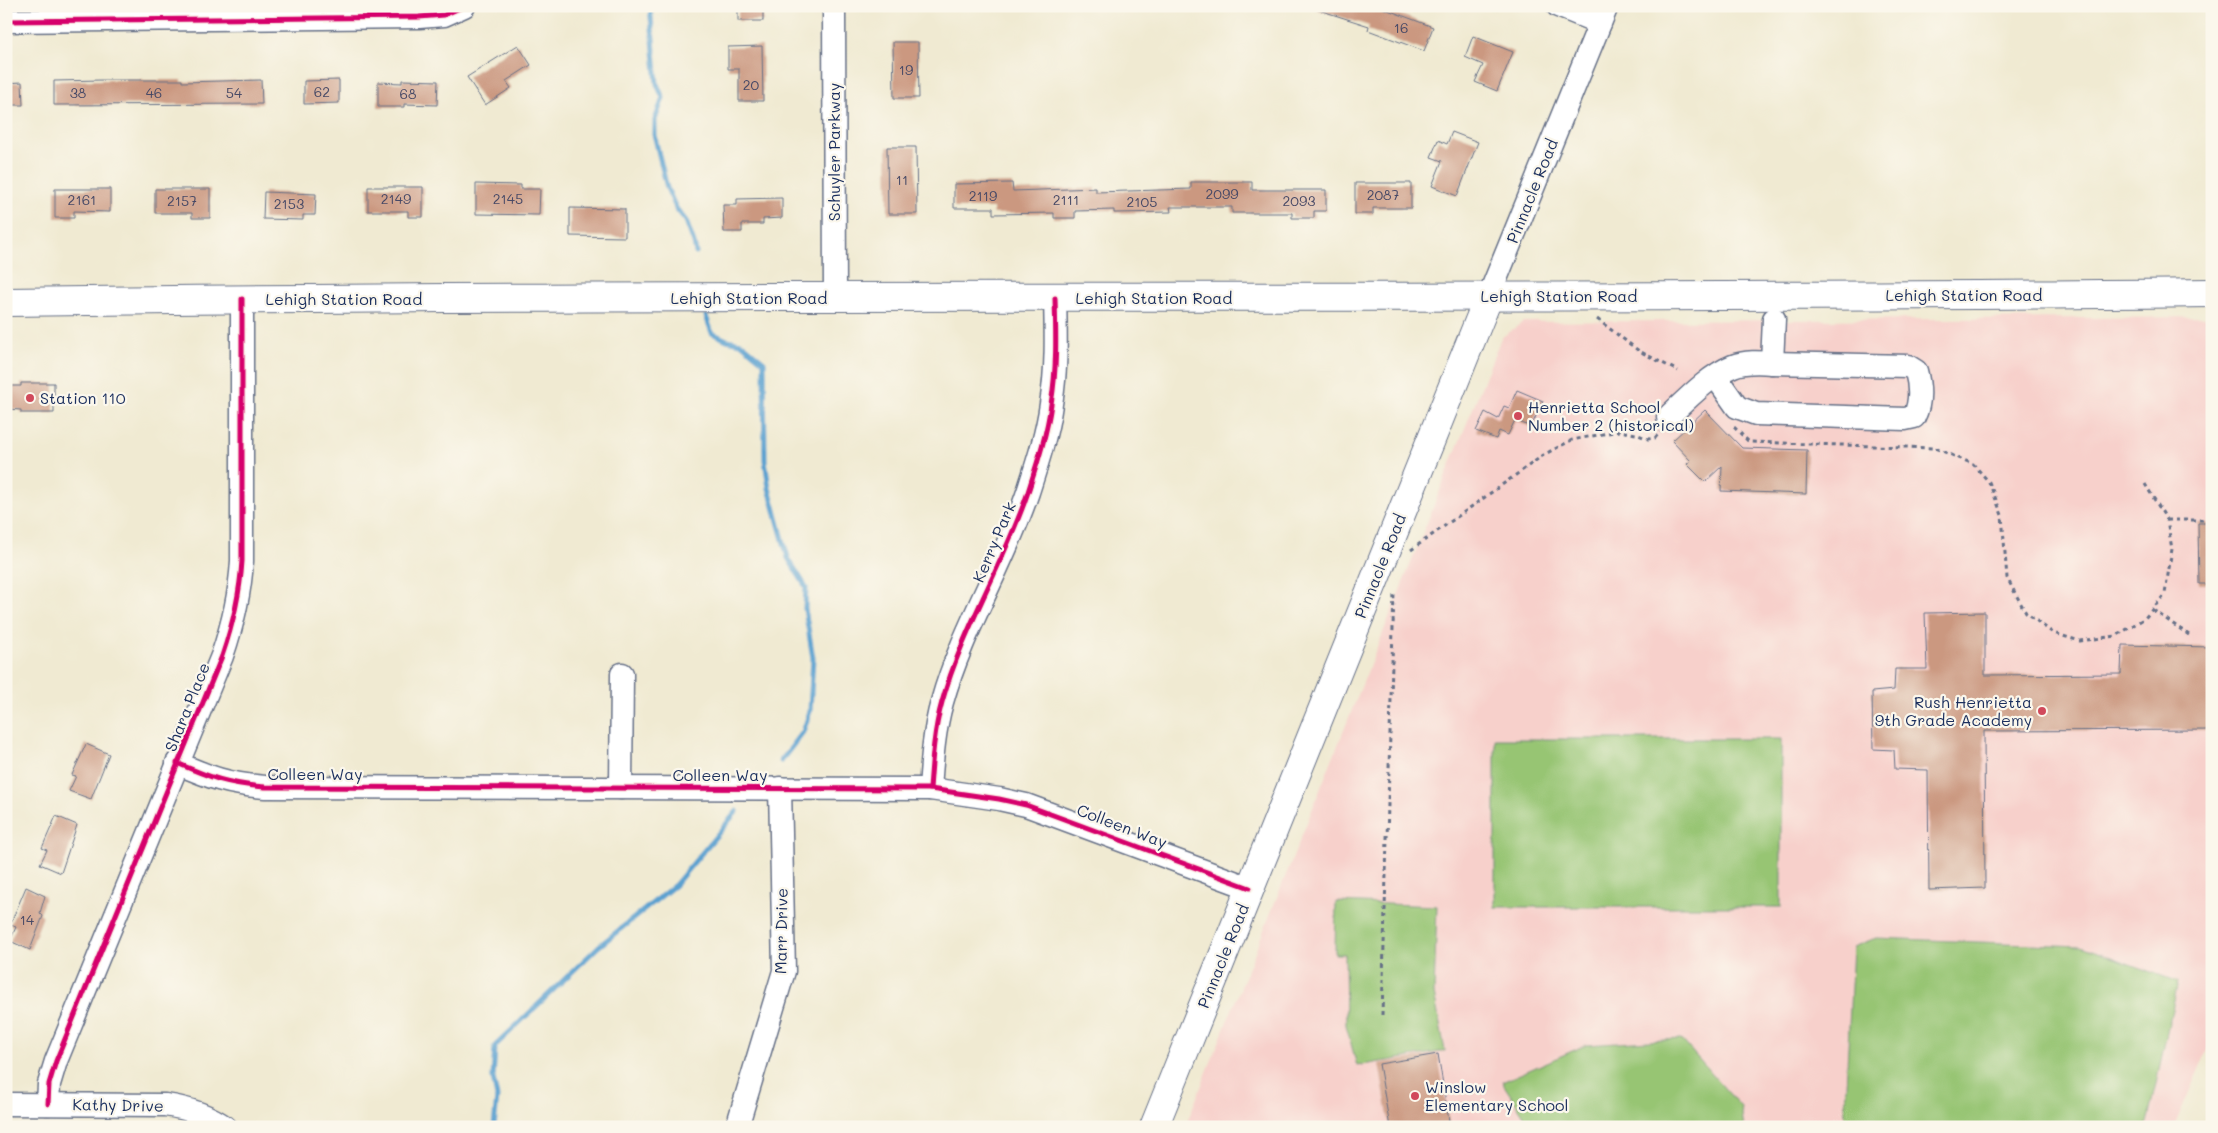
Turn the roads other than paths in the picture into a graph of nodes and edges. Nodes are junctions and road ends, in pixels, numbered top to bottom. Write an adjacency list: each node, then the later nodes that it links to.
1 (464, 6): 5 (street)
2 (834, 6): 8 (street, Schuyler Parkway)
3 (1558, 6): 4 (street)
4 (1603, 14): 7 (street, Pinnacle Road)
5 (6, 21)
6 (2212, 293): 7 (main road, Lehigh Station Road)
7 (1489, 296): 9 (main road, Lehigh Station Road); 21 (main road, Pinnacle Road)
8 (835, 298): 9 (main road, Lehigh Station Road); 10 (main road, Lehigh Station Road)
9 (1055, 298): 20 (street, Kerry Park)
10 (242, 299): 11 (main road, Lehigh Station Road); 17 (street, Shara Place)
11 (6, 302)
12 (1774, 320): 13 (street)
13 (1772, 363): 14 (street); 14 (street)
14 (1716, 377): 15 (street)
15 (1667, 427)
16 (622, 674): 18 (street)
17 (178, 763): 18 (street, Colleen Way); 23 (street, Shara Place)
18 (621, 788): 19 (street, Colleen Way)
19 (780, 788): 20 (street, Colleen Way); 25 (street, Marr Drive)
20 (930, 789): 21 (street, Colleen Way)
21 (1250, 888): 26 (main road, Pinnacle Road)
22 (6, 1104): 23 (street, Kathy Drive)
23 (48, 1104): 24 (street, Kathy Drive)
24 (225, 1127)
25 (737, 1127)
26 (1154, 1127)

